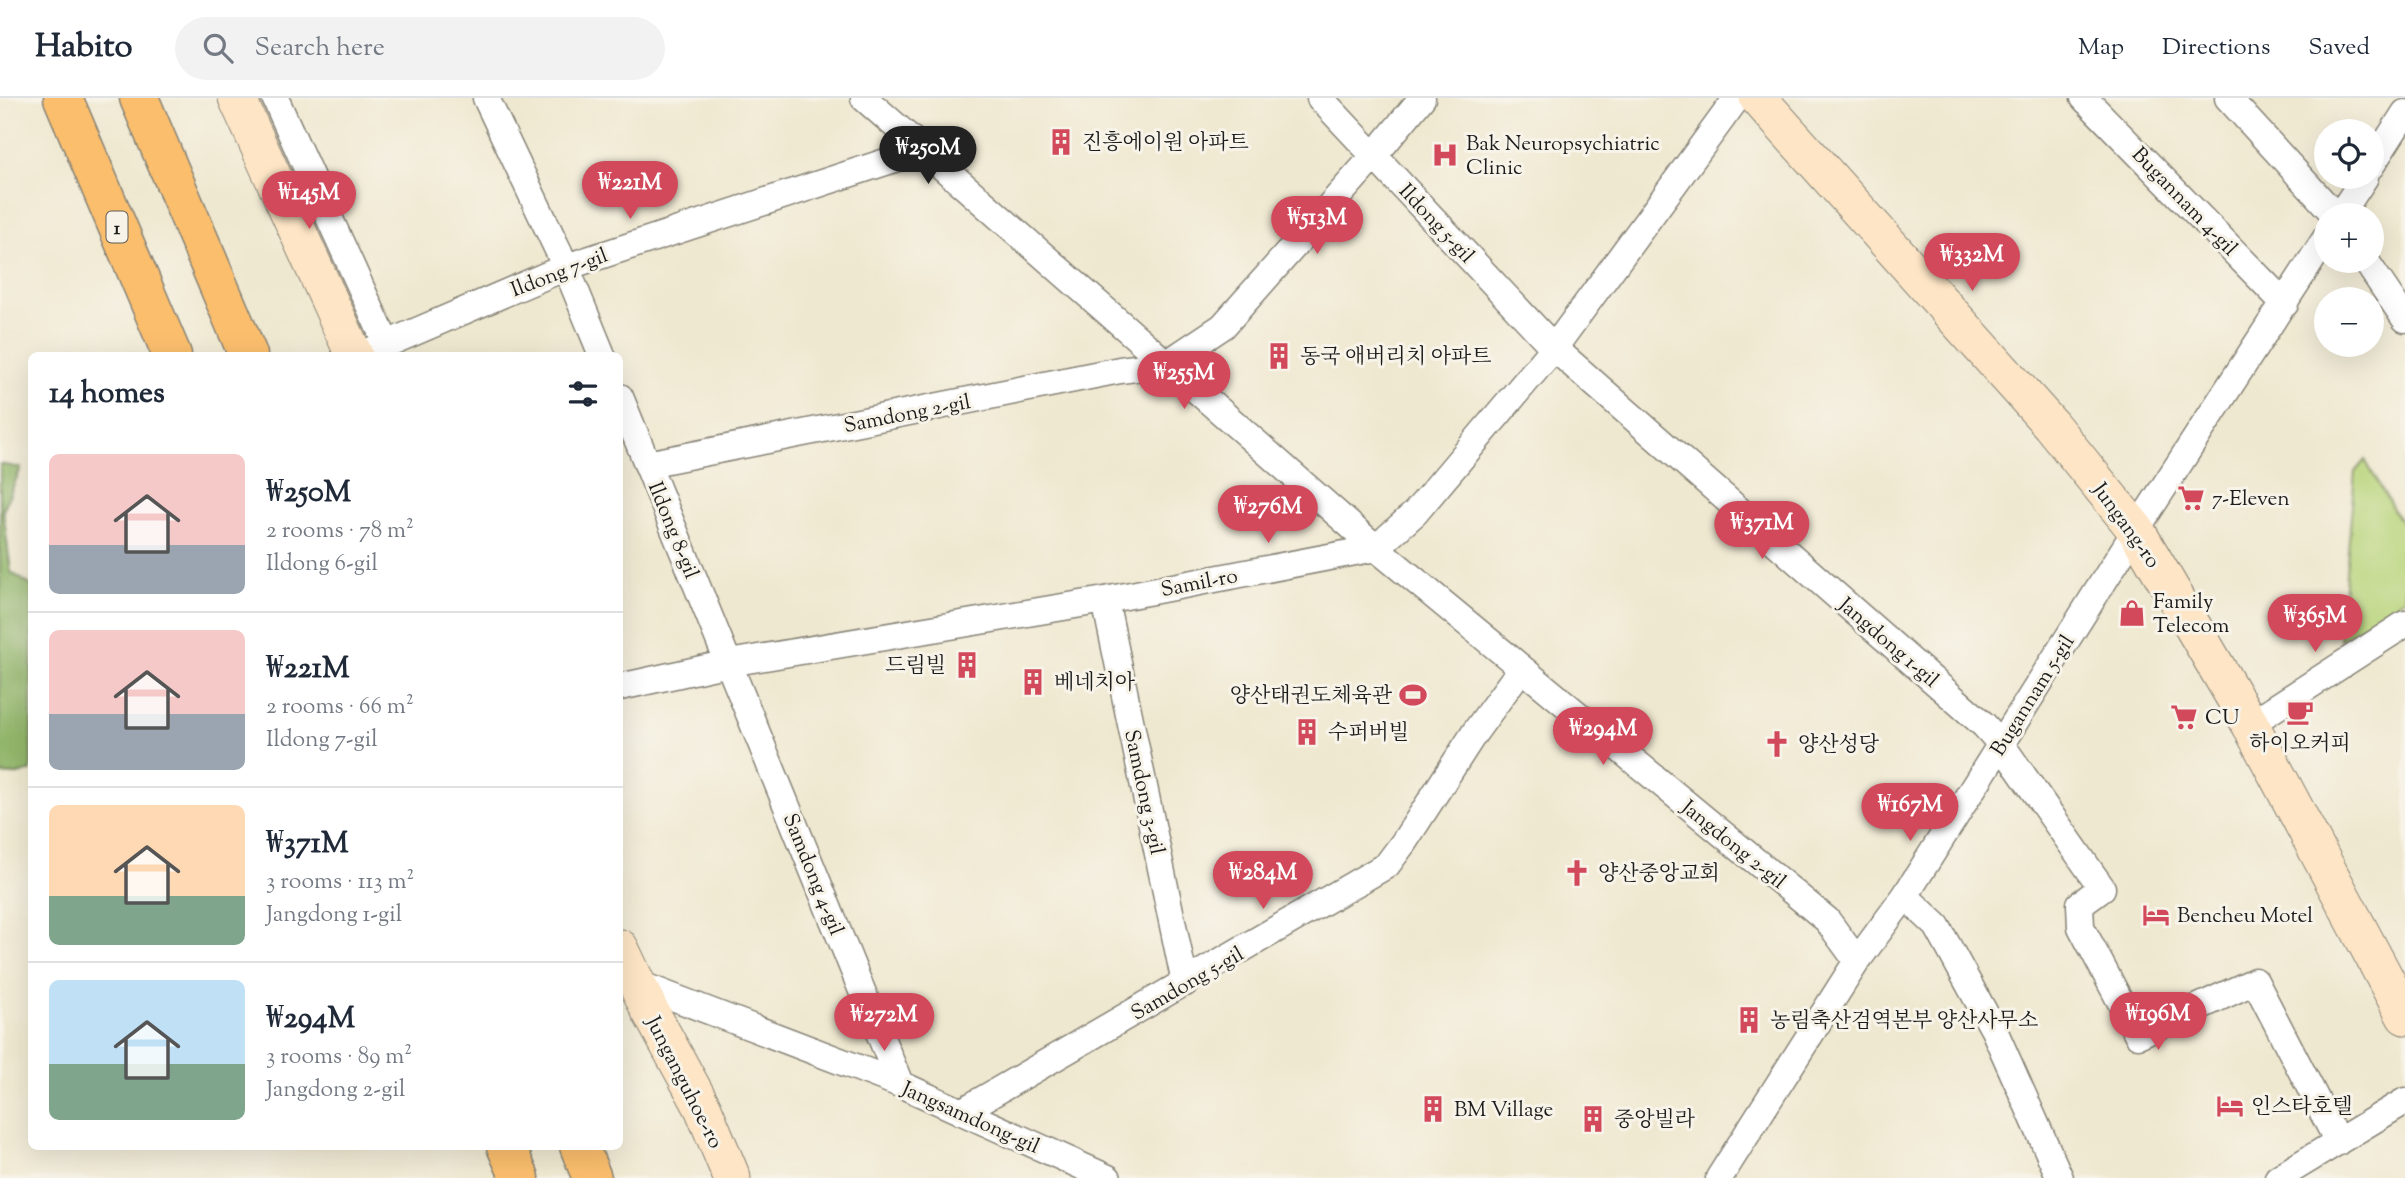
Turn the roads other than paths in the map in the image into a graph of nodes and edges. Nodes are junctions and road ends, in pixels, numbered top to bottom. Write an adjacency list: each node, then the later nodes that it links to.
1 (63, 98): 25 (highway, 1)
2 (139, 98): 26 (highway)
3 (237, 98): 24 (main road)
4 (275, 98): 24 (street)
5 (486, 98): 19 (street)
6 (864, 98): 15 (street, Jangdong 2-gil)
7 (1320, 98): 16 (street, Ildong 5-gil)
8 (1422, 98): 16 (street)
9 (1737, 98): 23 (street)
10 (1758, 98): 31 (main road, Jungang-ro)
11 (2084, 98): 21 (street, Bugannam 4-gil)
12 (2228, 98): 17 (street)
13 (2405, 113): 14 (street)
14 (2384, 146)
15 (922, 150): 19 (street, Ildong 7-gil); 28 (street, Jangdong 2-gil)
16 (1374, 156): 23 (street, Ildong 5-gil); 28 (street)
17 (2327, 203)
18 (2314, 257): 21 (street)
19 (566, 267): 24 (street, Ildong 7-gil); 27 (street)
20 (2374, 273): 22 (street)
21 (2285, 304): 31 (street)
22 (2405, 319)
23 (1554, 348): 32 (street); 39 (street, Jangdong 1-gil)
24 (370, 350)
25 (171, 352)
26 (246, 352)
27 (601, 352)
28 (1166, 364): 30 (street, Samdong 2-gil); 32 (street, Jangdong 2-gil)
29 (623, 404): 30 (street, Ildong 8-gil)
30 (647, 464): 35 (street, Ildong 8-gil)
31 (2136, 530): 38 (main road, Jungang-ro); 39 (street, Bugannam 5-gil)
32 (1376, 548): 33 (street, Samil-ro); 36 (street, Jangdong 2-gil)
33 (1105, 600): 35 (street, Samil-ro); 44 (street, Samdong 3-gil)
34 (2405, 624): 38 (street)
35 (729, 663): 37 (street, Samil-ro); 46 (street, Samdong 4-gil)
36 (1521, 669): 42 (street, Jangdong 2-gil); 44 (street, Samdong 5-gil)
37 (623, 686)
38 (2250, 724): 45 (main road, Jungang-ro)
39 (2001, 744): 40 (street, Bugannam 5-gil); 49 (street, Jangdong 1-gil)
40 (1905, 896): 42 (street, Bugannam 5-gil); 57 (street)
41 (623, 955): 43 (main road, Junganguhoe-ro)
42 (1857, 961): 56 (street, Bugannam 5-gil)
43 (636, 983): 46 (street, Jangsamdong-gil); 54 (main road, Junganguhoe-ro)
44 (1185, 983): 48 (street, Samdong 5-gil)
45 (2405, 1016)
46 (900, 1084): 48 (street, Jangsamdong-gil)
47 (2405, 1101): 49 (street)
48 (961, 1112): 55 (street, Jangsamdong-gil)
49 (2337, 1142): 58 (street)
50 (508, 1150): 52 (highway)
51 (581, 1150): 53 (highway)
52 (520, 1178)
53 (592, 1178)
54 (732, 1178)
55 (1108, 1178)
56 (1719, 1178)
57 (2060, 1178)
58 (2278, 1178)

